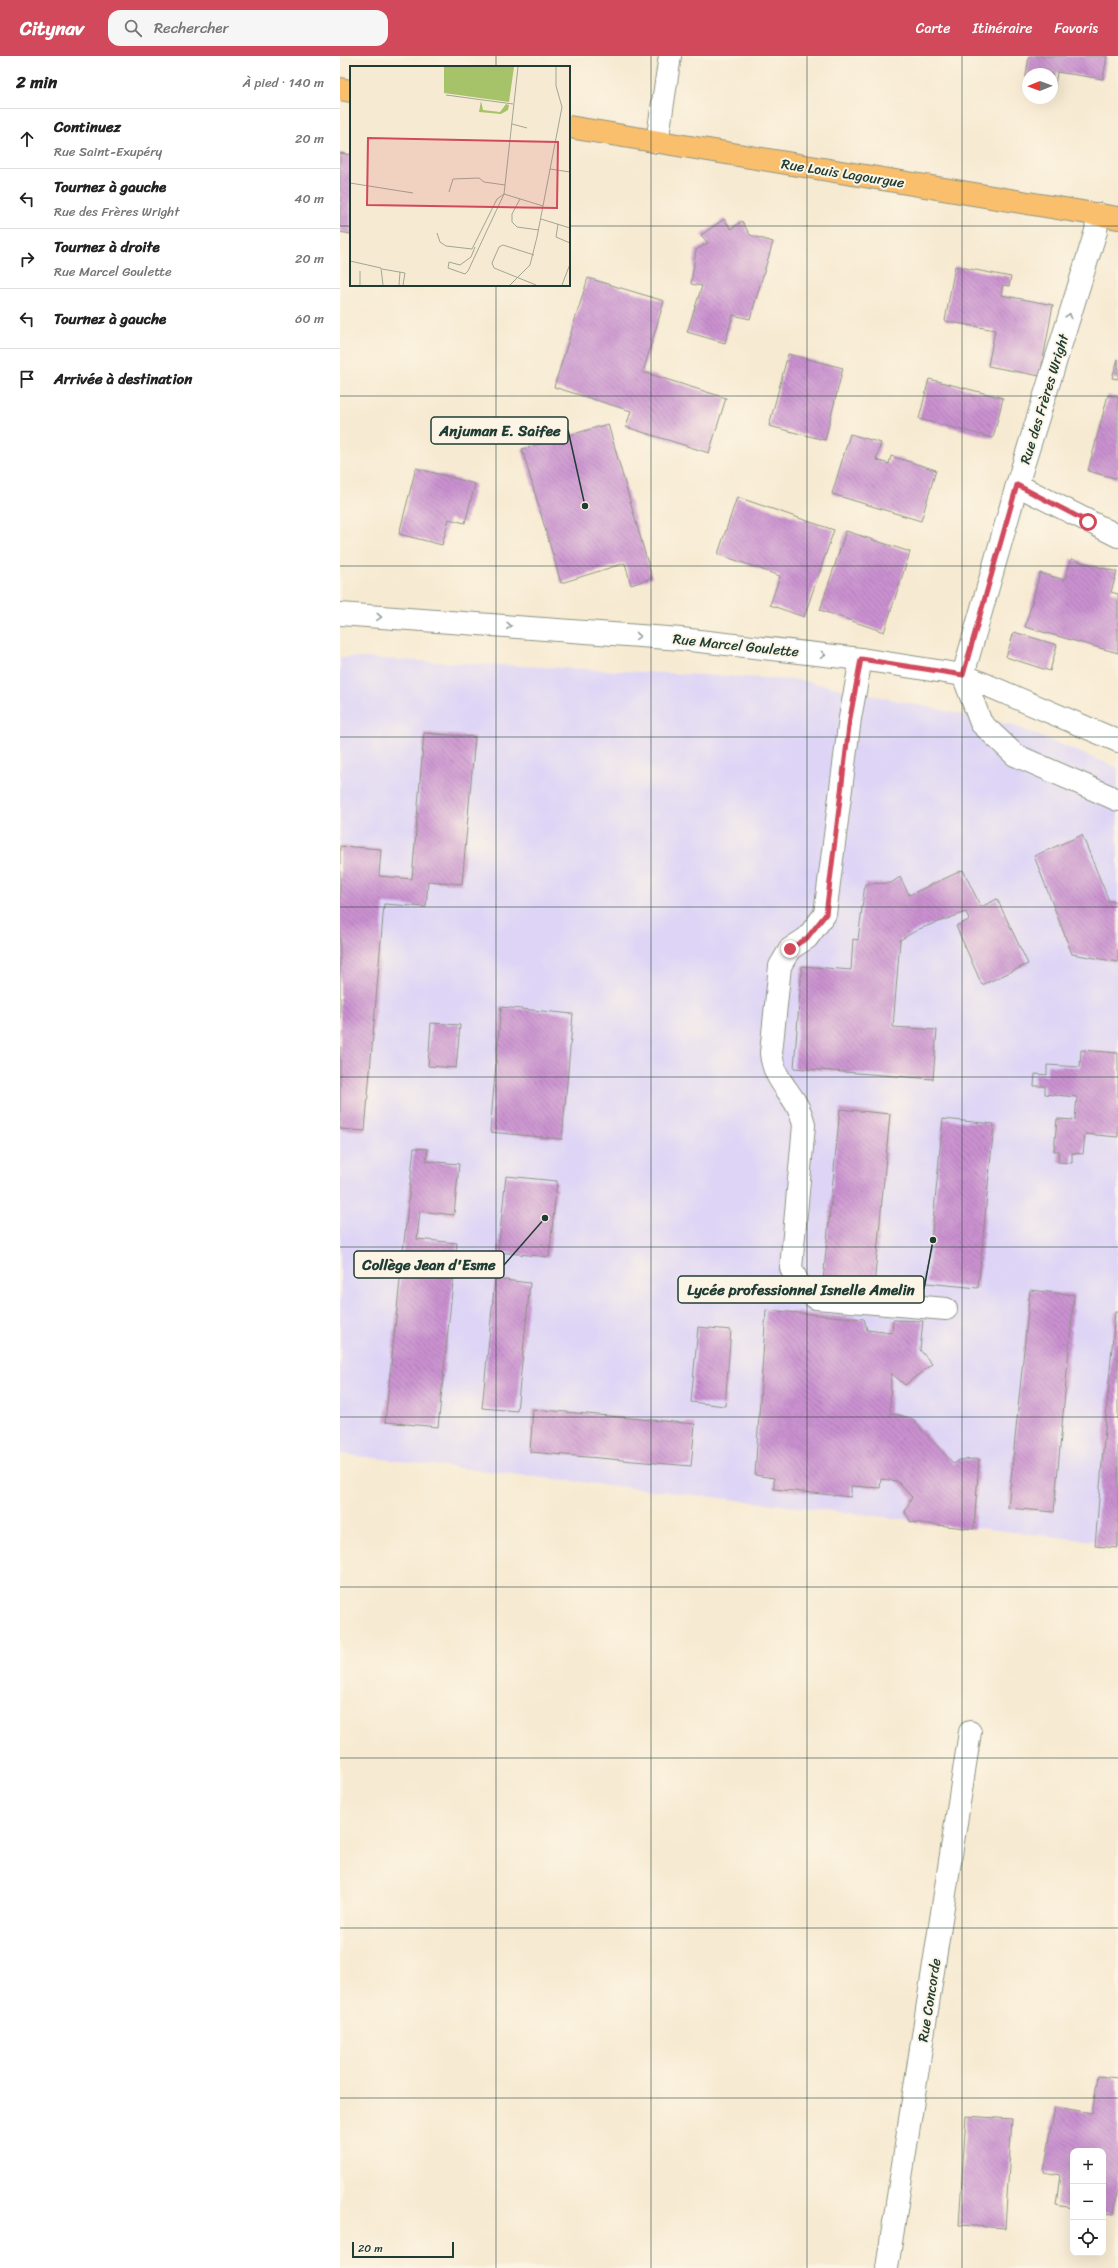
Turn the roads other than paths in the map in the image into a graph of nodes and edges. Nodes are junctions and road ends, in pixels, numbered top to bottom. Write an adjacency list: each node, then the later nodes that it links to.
1 (670, 56): 5 (street)
2 (340, 89): 3 (main road)
3 (350, 91)
4 (570, 127): 5 (main road, Rue Louis Lagourgue)
5 (657, 142): 6 (main road, Rue Louis Lagourgue)
6 (1108, 216): 7 (street, Rue des Frères Wright, one-way to 6)
7 (1017, 485): 8 (street); 11 (street, Rue des Frères Wright)
8 (1118, 536)
9 (340, 614): 10 (street, Rue Marcel Goulette, one-way to 10)
10 (861, 659): 11 (street, Rue Marcel Goulette); 14 (street)
11 (963, 675): 12 (street, Rue Marcel Goulette); 13 (street)
12 (1118, 741)
13 (1118, 800)
14 (946, 1309)
15 (970, 1732): 16 (street, Rue Concorde)
16 (887, 2268)

